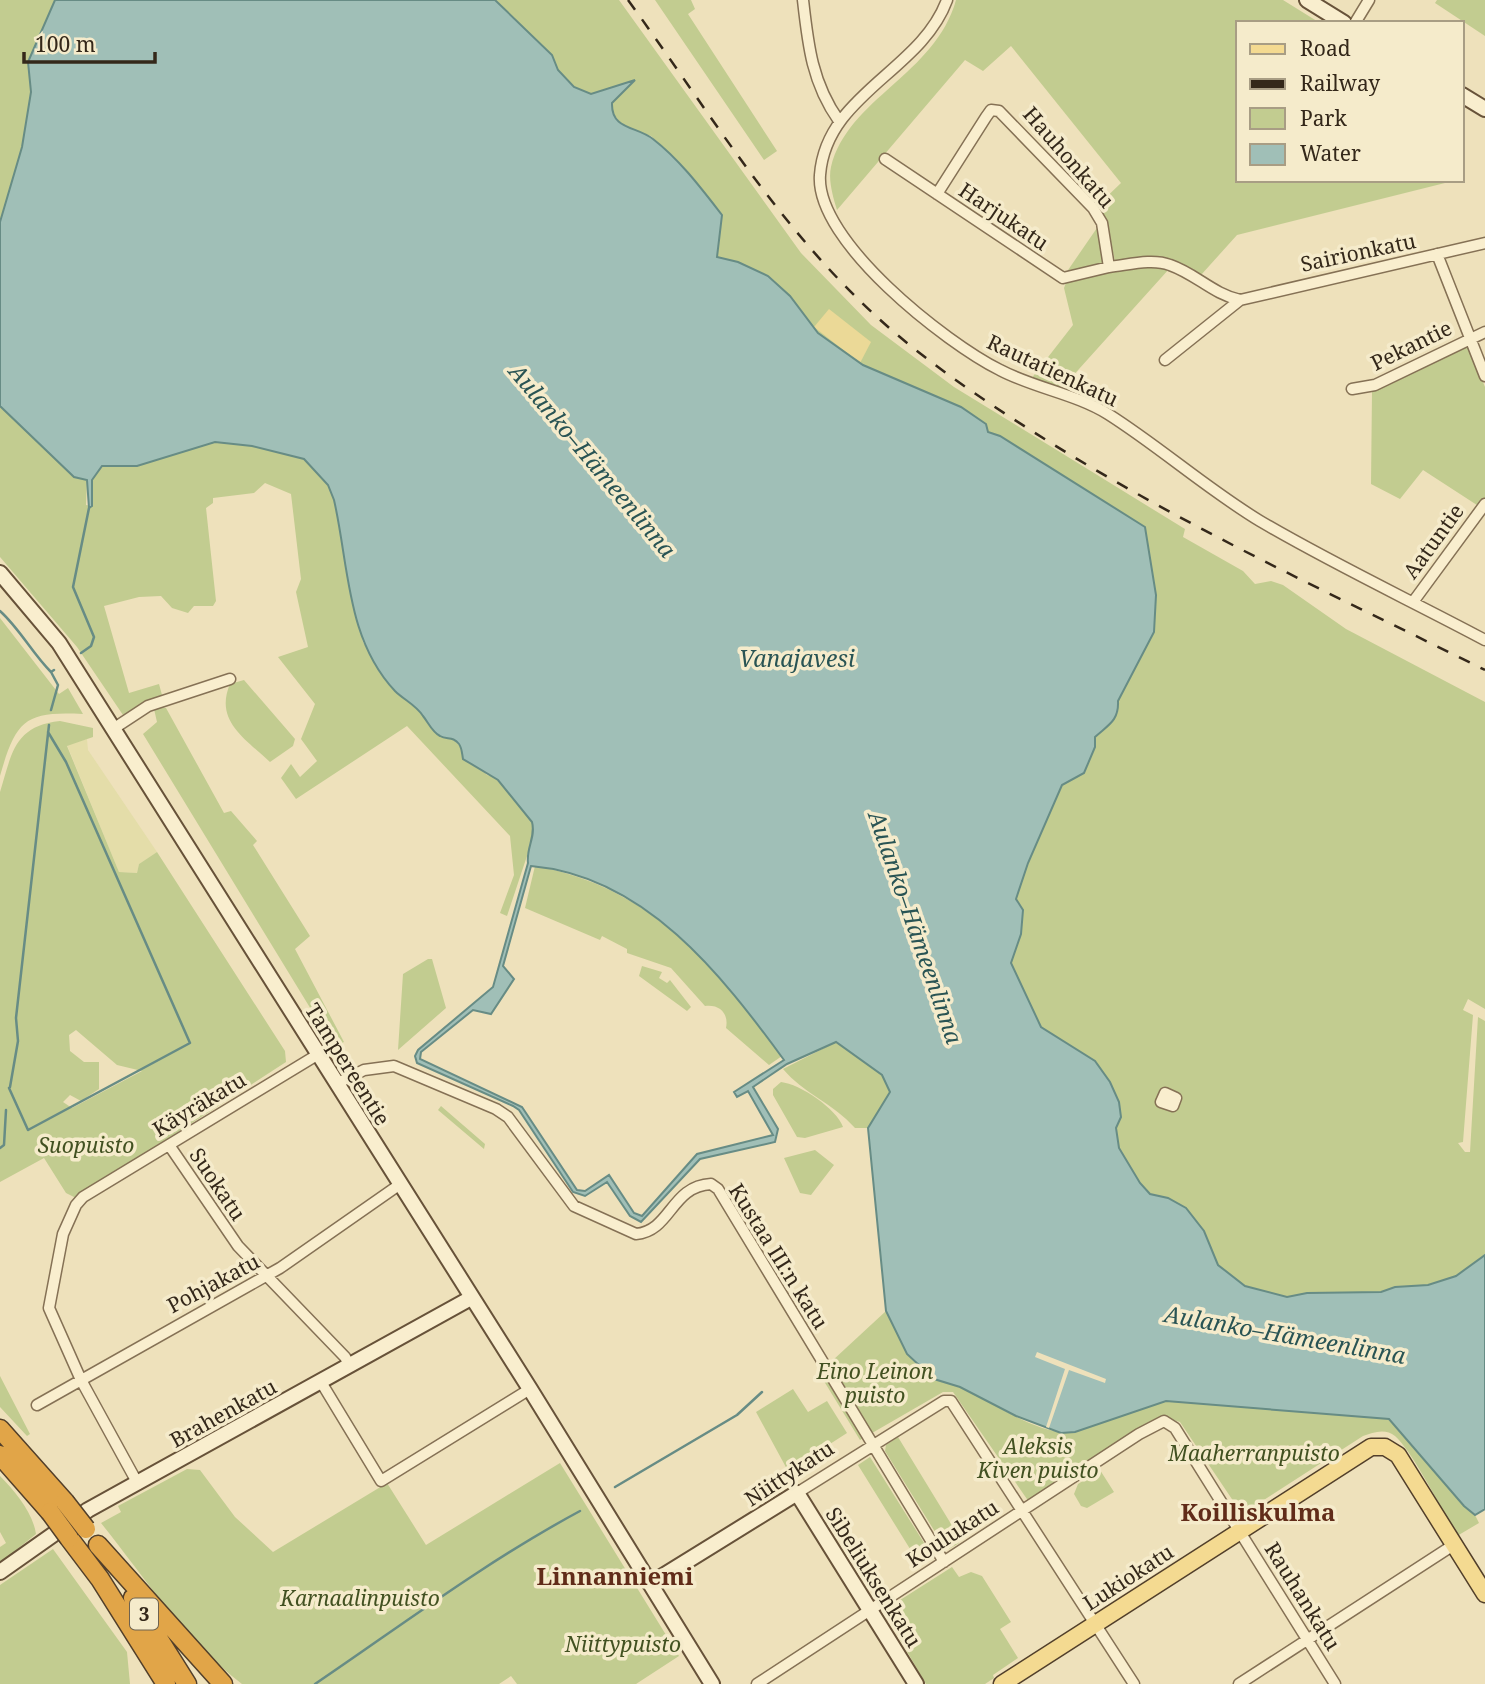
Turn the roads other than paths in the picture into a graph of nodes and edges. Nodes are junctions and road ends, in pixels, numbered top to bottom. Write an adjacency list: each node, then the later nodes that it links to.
1 (803, 0): 9 (street)
2 (947, 0): 9 (street)
3 (1307, 0): 5 (main road)
4 (1369, 0): 6 (street)
5 (1341, 21)
6 (1356, 21)
7 (1464, 96): 8 (main road)
8 (1485, 109)
9 (839, 121): 23 (street, Rautatienkatu)
10 (885, 159): 11 (street, Harjukatu)
11 (937, 194): 14 (street, Harjukatu); 14 (street, Hauhonkatu)
12 (1485, 243): 13 (street, Sairionkatu)
13 (1437, 254): 15 (street, Sairionkatu); 17 (street)
14 (1109, 267): 15 (street)
15 (1240, 300): 18 (street)
16 (1485, 332): 17 (street, Pekantie)
17 (1471, 338): 19 (street); 20 (street, Pekantie)
18 (1165, 360)
19 (1485, 376)
20 (1352, 389)
21 (1485, 504): 23 (street, Aatuntie)
22 (0, 573): 26 (main road, Tampereentie)
23 (1413, 601): 24 (street, Rautatienkatu)
24 (1485, 640)
25 (230, 679): 26 (street)
26 (113, 729): 27 (main road, Tampereentie)
27 (317, 1055): 28 (main road, Tampereentie); 29 (street, Käyräkatu)
28 (337, 1084): 30 (main road, Tampereentie); 40 (street, Kustaa III:n katu)
29 (169, 1145): 31 (street, Suokatu); 34 (street, Käyräkatu)
30 (399, 1185): 31 (street, Pohjakatu); 32 (main road, Tampereentie)
31 (268, 1276): 33 (street, Suokatu); 34 (street, Pohjakatu)
32 (471, 1298): 33 (main road, Brahenkatu); 36 (main road, Tampereentie)
33 (350, 1366): 35 (main road, Brahenkatu)
34 (81, 1380): 37 (street, Pohjakatu); 42 (street, Käyräkatu)
35 (321, 1382): 36 (street); 42 (main road, Brahenkatu)
36 (530, 1389): 50 (main road, Tampereentie)
37 (37, 1405)
38 (1170, 1423): 44 (street, Koulukatu); 45 (street, Rauhankatu)
39 (0, 1429): 47 (highway, 3, bridge)
40 (873, 1445): 43 (street, Niittykatu); 44 (street, Niittykatu); 48 (street, Kustaa III:n katu)
41 (0, 1455): 55 (highway, 3, bridge)
42 (138, 1484): 49 (main road, Brahenkatu)
43 (797, 1493): 50 (main road, Niittykatu); 52 (main road, Sibeliuksenkatu)
44 (1023, 1511): 48 (street, Koulukatu); 53 (street)
45 (1240, 1531): 46 (main road, Lukiokatu); 53 (main road, Lukiokatu); 54 (street, Rauhankatu)
46 (1455, 1544): 51 (main road); 54 (street)
47 (98, 1545): 58 (highway, 3); 59 (highway)
48 (944, 1562): 52 (street, Koulukatu)
49 (0, 1572)
50 (650, 1584): 60 (main road, Tampereentie)
51 (1485, 1594)
52 (870, 1609): 61 (street, Koulukatu); 62 (main road, Sibeliuksenkatu)
53 (1096, 1623): 63 (main road, Lukiokatu); 64 (street)
54 (1307, 1640): 65 (street); 66 (street, Rauhankatu)
55 (150, 1656): 56 (highway); 57 (highway, 3)
56 (157, 1684)
57 (166, 1684)
58 (187, 1684)
59 (223, 1684)
60 (712, 1684)
61 (757, 1684)
62 (916, 1684)
63 (1002, 1684)
64 (1134, 1684)
65 (1240, 1684)
66 (1335, 1684)

